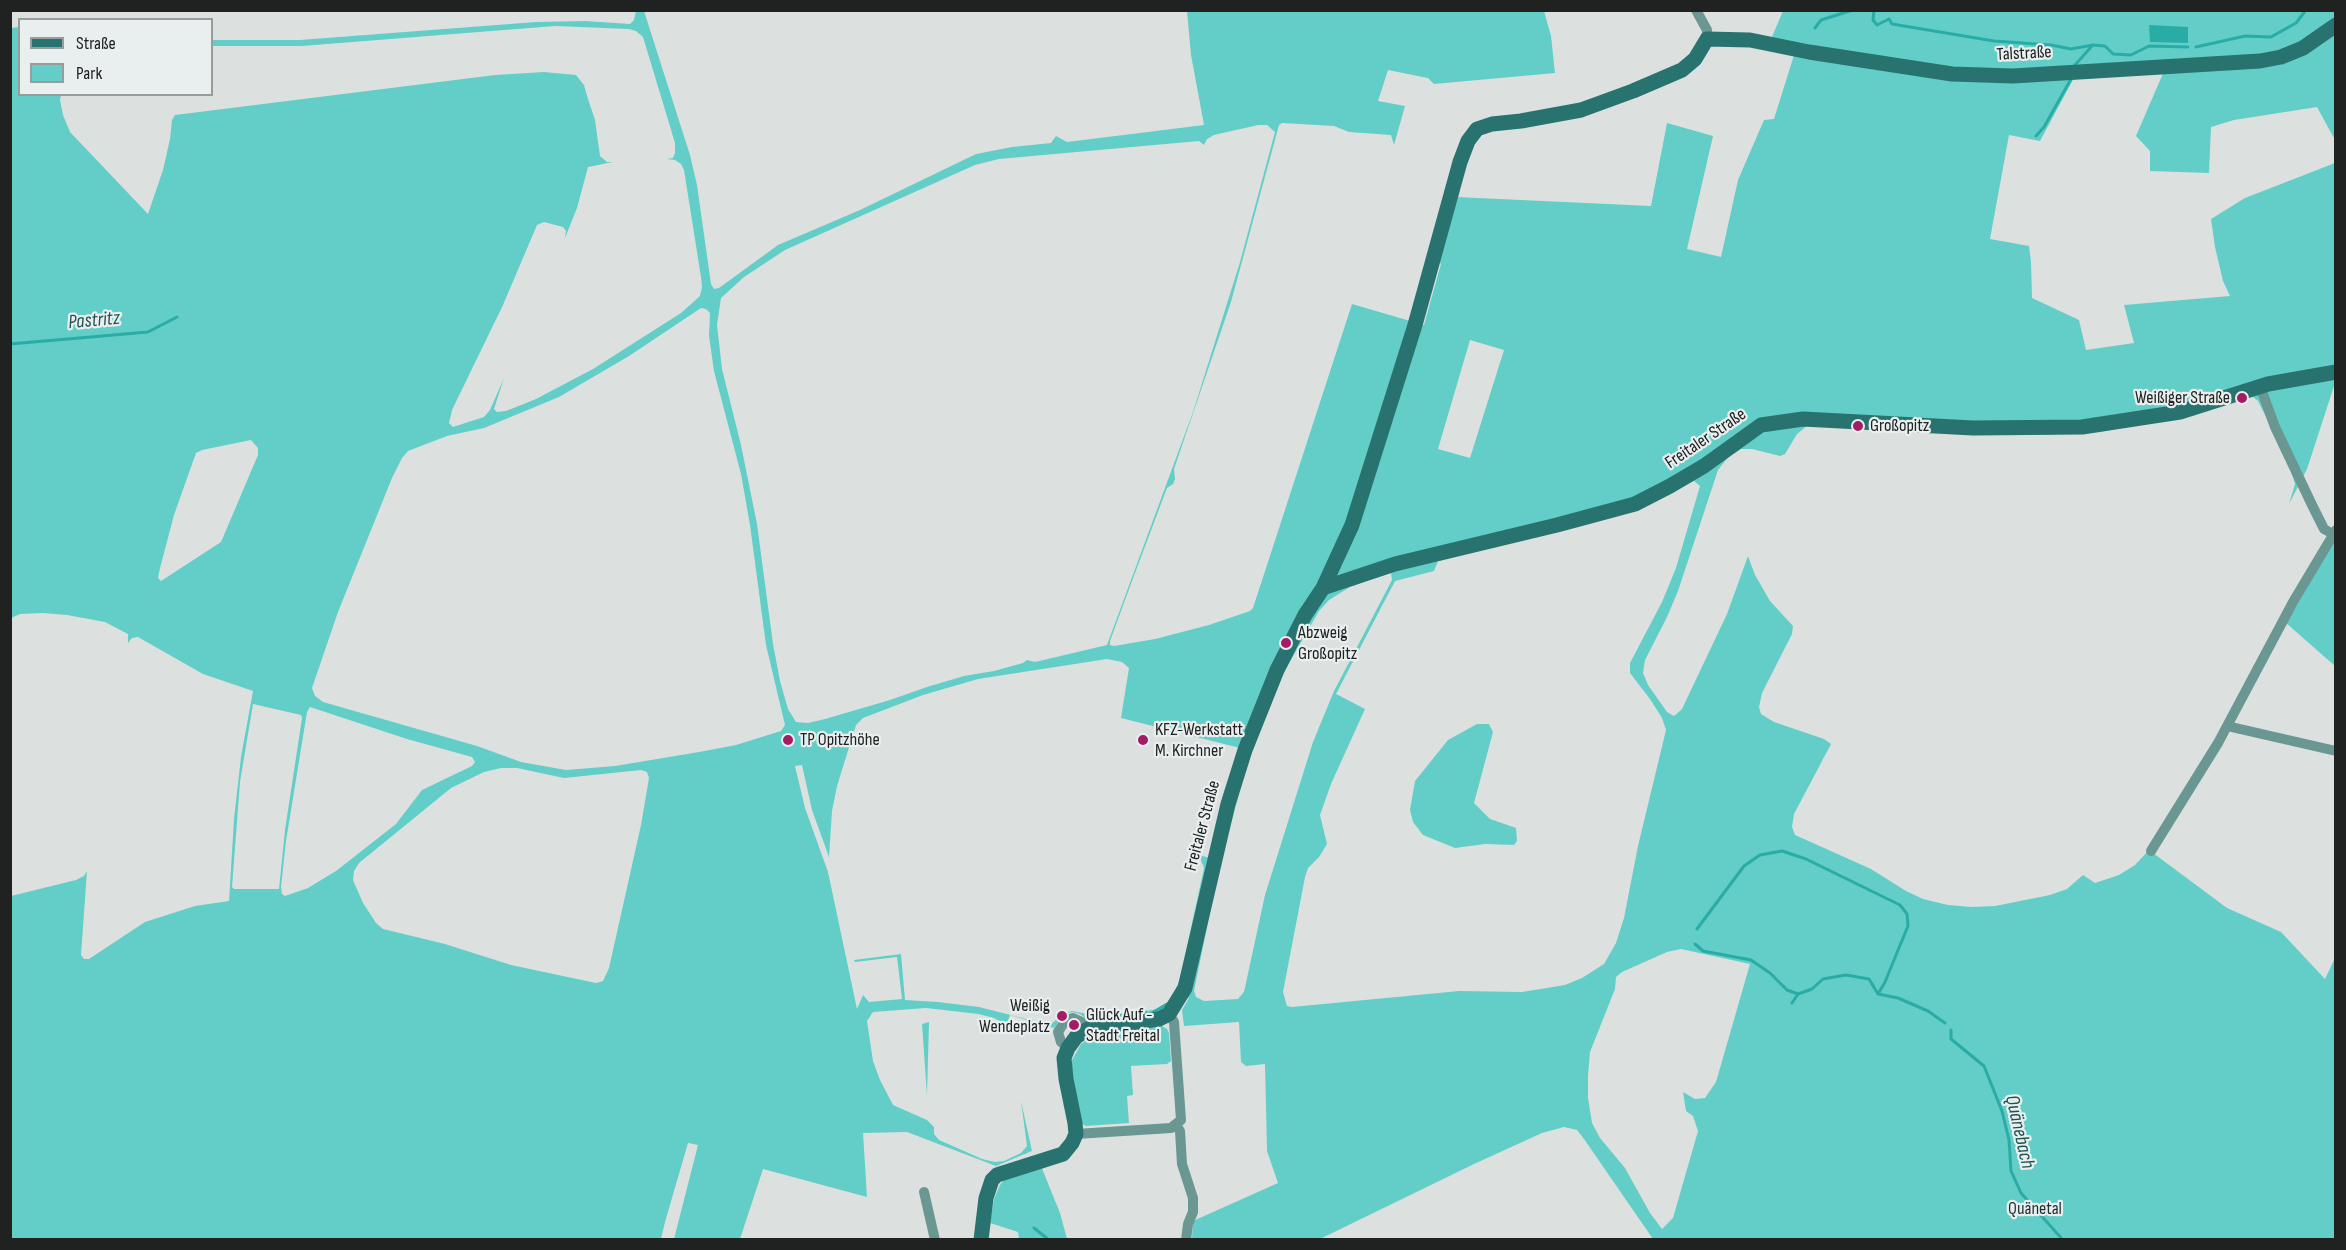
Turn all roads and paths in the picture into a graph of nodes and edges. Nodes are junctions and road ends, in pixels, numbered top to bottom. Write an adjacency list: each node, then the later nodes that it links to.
1 (1696, 10): 3 (street)
2 (2336, 25): 3 (street, Talstraße)
3 (1707, 39): 7 (street, Freitaler Straße)
4 (2336, 372): 5 (street, Freitaler Straße)
5 (2260, 386): 6 (street); 7 (street, Freitaler Straße)
6 (2334, 532): 8 (street)
7 (1323, 588): 11 (street, Freitaler Straße)
8 (2227, 726): 9 (street); 10 (street)
9 (2336, 751)
10 (2151, 851)
11 (1169, 1014): 12 (street); 13 (street)
12 (1176, 1125): 13 (street); 17 (street)
13 (1076, 1134): 16 (street)
14 (924, 1192): 15 (street)
15 (935, 1239)
16 (981, 1239)
17 (1186, 1239)

